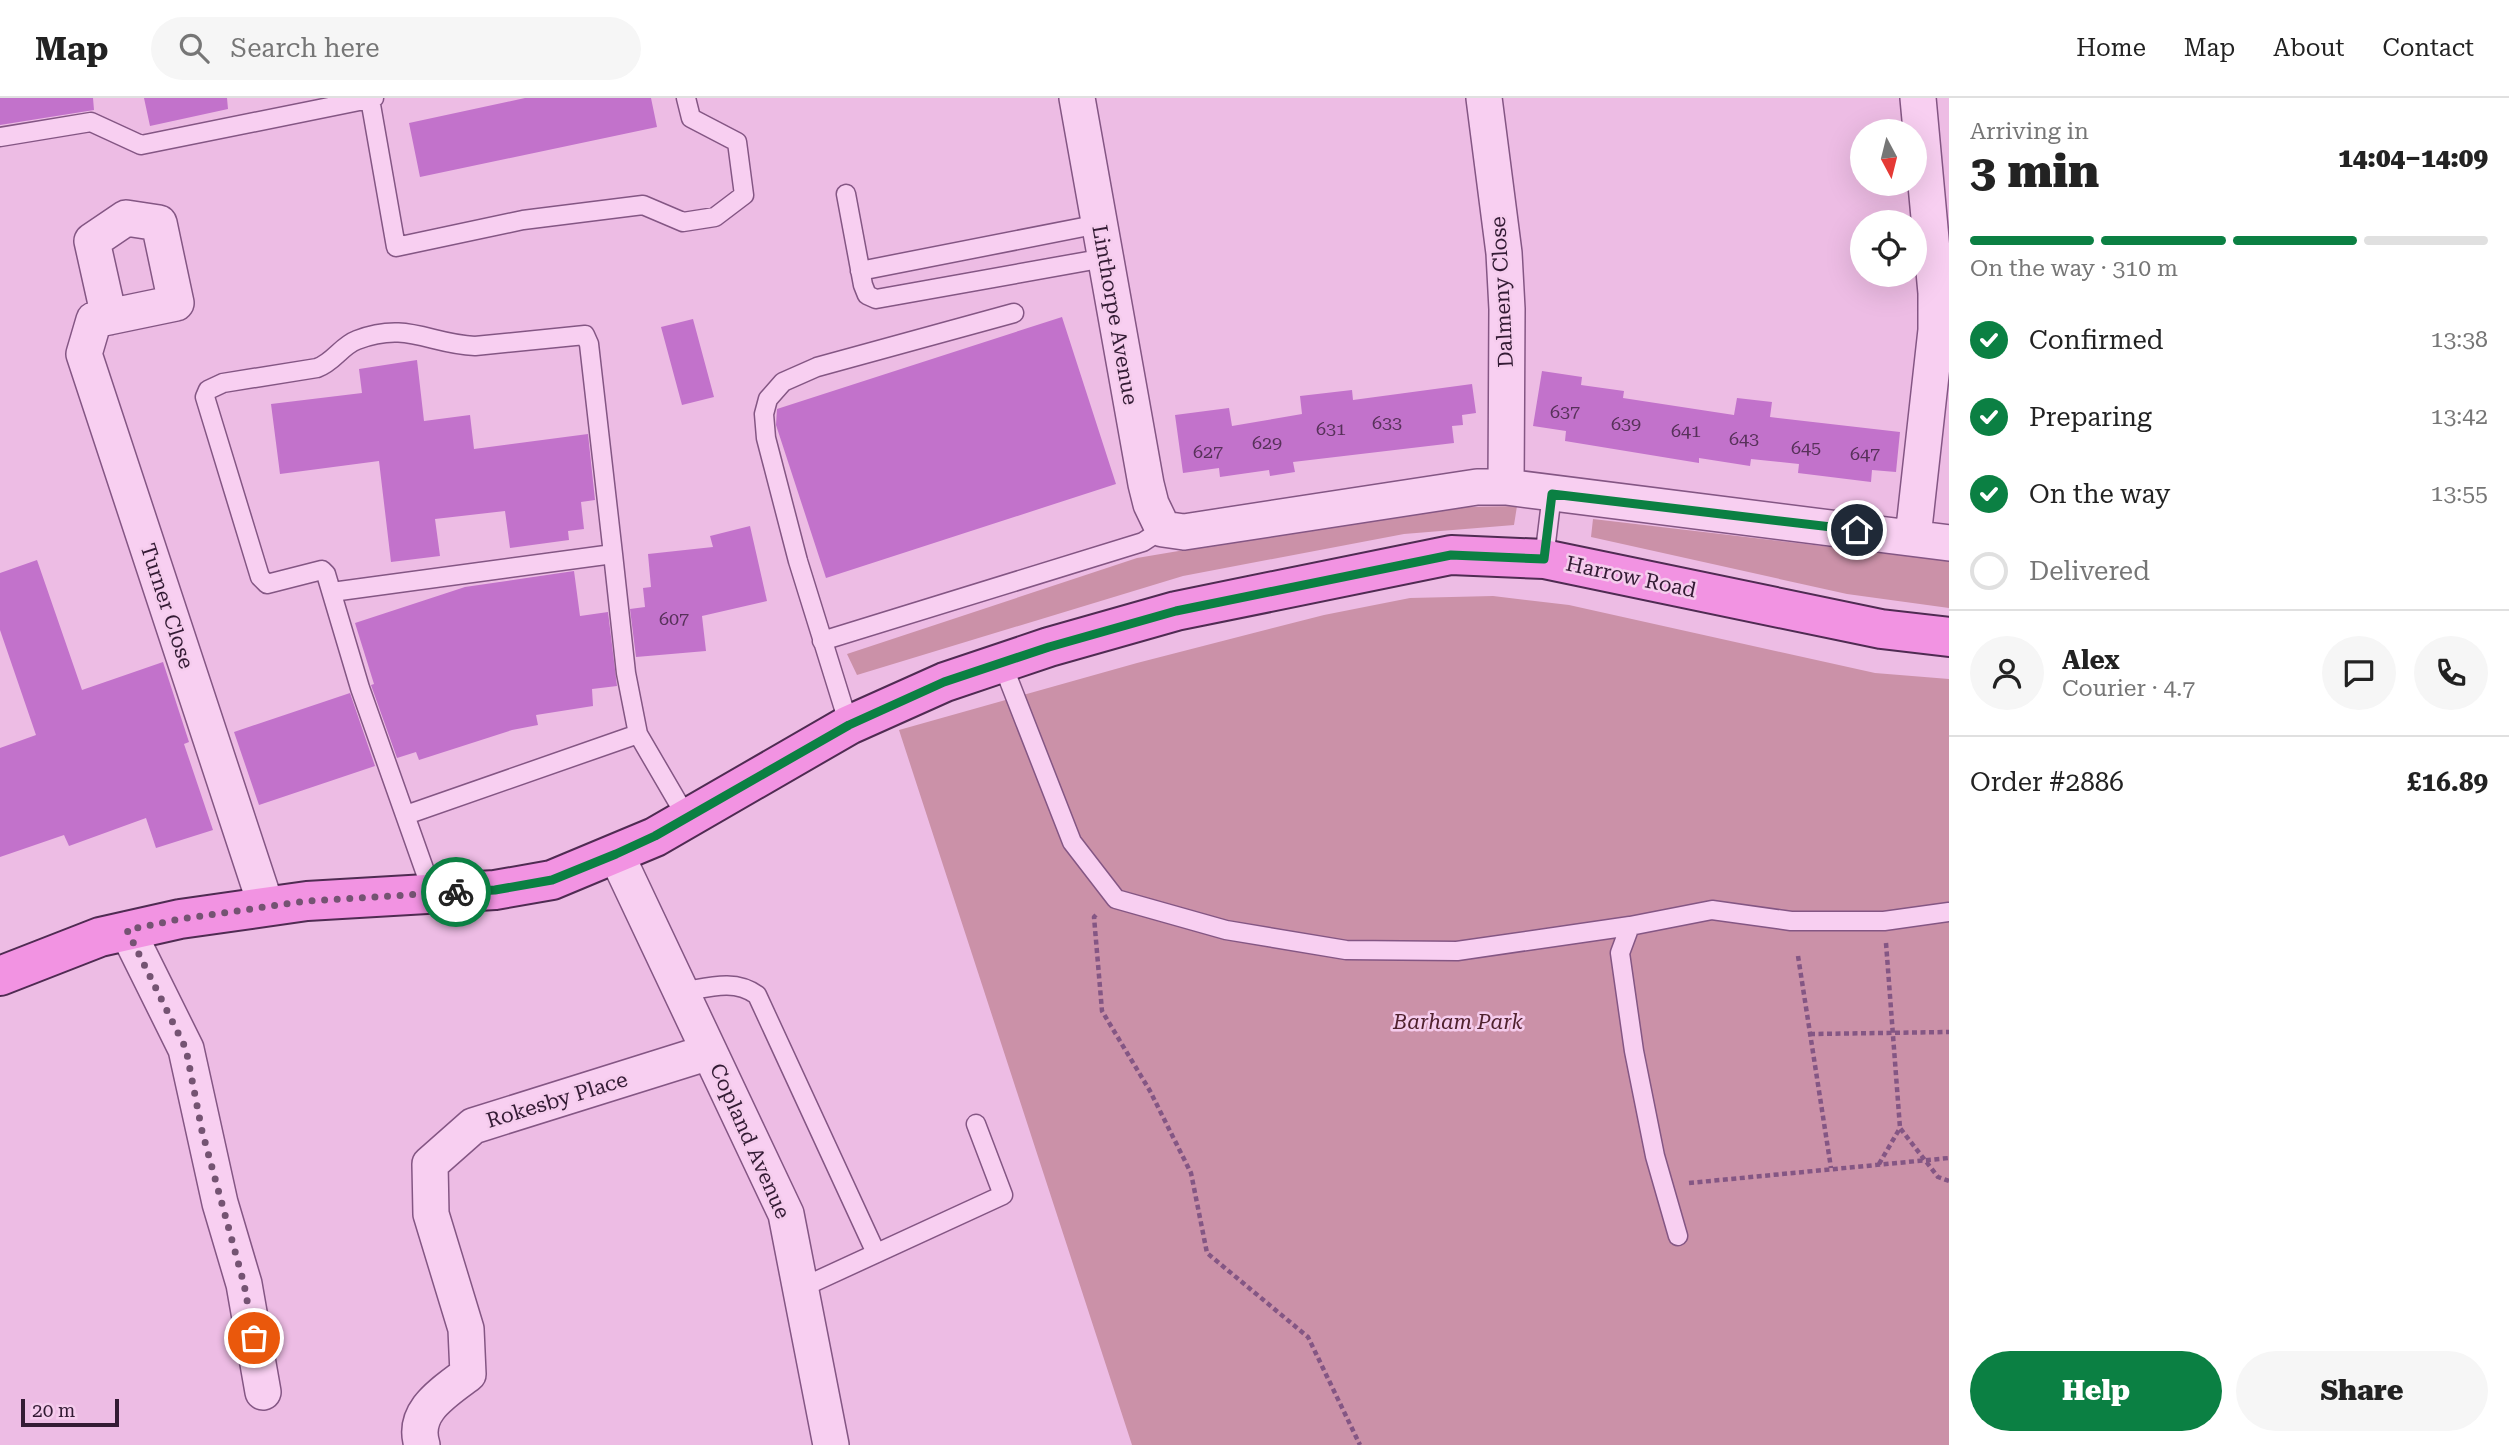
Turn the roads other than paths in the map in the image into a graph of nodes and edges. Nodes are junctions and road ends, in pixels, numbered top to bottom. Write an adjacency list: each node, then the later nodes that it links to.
1 (372, 98): 2 (lane); 6 (lane)
2 (686, 98)
3 (1077, 98): 8 (street, Linthorpe Avenue)
4 (1484, 98): 12 (street, Dalmeny Close)
5 (1918, 98): 15 (street)
6 (0, 137)
7 (846, 194): 9 (lane)
8 (1102, 241): 9 (lane); 9 (lane); 14 (street, Linthorpe Avenue)
9 (860, 271)
10 (1014, 313): 21 (lane)
11 (109, 317): 29 (street, Turner Close)
12 (1506, 487): 13 (street); 14 (street)
13 (1552, 494): 15 (street); 18 (lane)
14 (1163, 529): 21 (lane)
15 (1913, 537): 16 (street)
16 (1949, 543)
17 (612, 554): 19 (lane); 19 (lane); 24 (lane)
18 (1544, 559): 20 (main road, Harrow Road); 22 (main road, Harrow Road)
19 (332, 592): 25 (lane)
20 (1949, 636)
21 (822, 641): 23 (lane)
22 (1002, 663): 23 (main road, Harrow Road); 31 (lane)
23 (849, 725): 26 (main road, Harrow Road)
24 (638, 734): 25 (lane); 26 (lane)
25 (406, 815): 28 (lane)
26 (687, 818): 27 (main road, Harrow Road)
27 (616, 854): 28 (main road, Harrow Road); 34 (street, Copland Avenue)
28 (433, 894): 29 (main road, Harrow Road)
29 (266, 906): 32 (main road, Harrow Road)
30 (1949, 912): 31 (lane)
31 (1630, 926): 37 (lane)
32 (127, 930): 33 (main road, Harrow Road); 40 (street)
33 (0, 976)
34 (681, 992): 35 (street, Copland Avenue); 38 (lane)
35 (709, 1052): 39 (street, Copland Avenue); 41 (street, Rokesby Place)
36 (976, 1124): 38 (lane)
37 (1678, 1236)
38 (876, 1254): 39 (lane)
39 (801, 1288): 42 (street, Copland Avenue)
40 (263, 1392)
41 (422, 1445)
42 (831, 1445)

